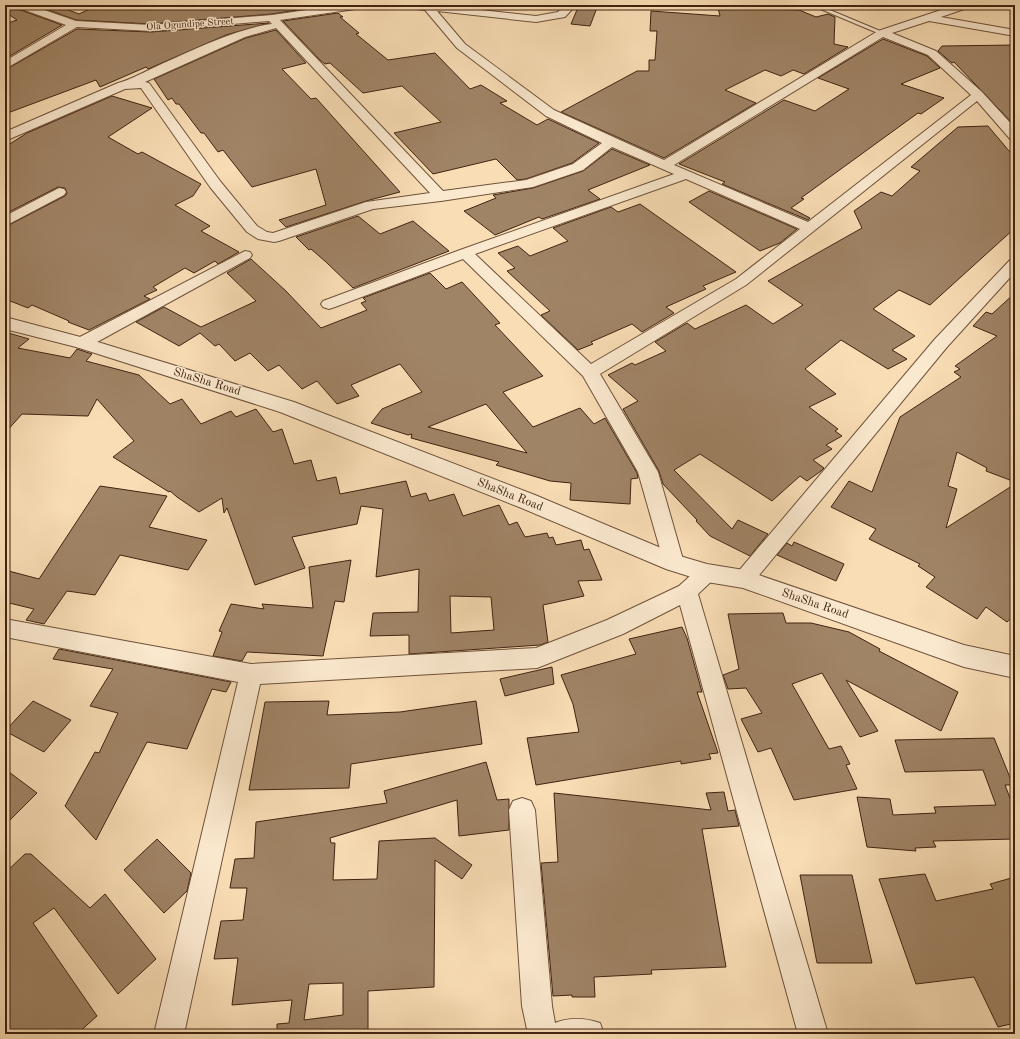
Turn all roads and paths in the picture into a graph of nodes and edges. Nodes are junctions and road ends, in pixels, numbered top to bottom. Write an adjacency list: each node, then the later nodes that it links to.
1 (20, 5): 12 (street, Ola Ogundipe Street)
2 (362, 5): 11 (street, Ola Ogundipe Street)
3 (408, 5): 7 (street)
4 (571, 5): 7 (street)
5 (814, 5): 13 (lane)
6 (966, 5): 9 (street)
7 (429, 8): 20 (street)
8 (249, 10): 10 (street)
9 (929, 18): 13 (street); 14 (street)
10 (239, 20): 11 (street, Ola Ogundipe Street); 12 (street, Ola Ogundipe Street)
11 (276, 22): 16 (street); 24 (street)
12 (75, 24): 15 (street)
13 (882, 32): 17 (street); 21 (street)
14 (1015, 33)
15 (5, 66)
16 (132, 84): 19 (street); 24 (street)
17 (978, 95): 18 (street); 26 (street)
18 (1015, 136)
19 (5, 137)
20 (611, 142): 21 (street); 24 (street)
21 (666, 164): 22 (street)
22 (688, 174): 26 (street); 27 (street)
23 (59, 192): 25 (street)
24 (441, 197)
25 (5, 222)
26 (808, 228): 33 (street)
27 (465, 253): 30 (street); 33 (street)
28 (245, 255): 32 (street)
29 (1015, 263): 36 (street)
30 (329, 304)
31 (5, 323): 32 (street, ShaSha Road)
32 (82, 343): 34 (street, ShaSha Road)
33 (590, 372): 34 (street)
34 (674, 563): 35 (street, ShaSha Road)
35 (707, 573): 36 (street, ShaSha Road); 37 (street)
36 (744, 580): 39 (street, ShaSha Road)
37 (687, 592): 40 (street); 44 (street)
38 (5, 628): 40 (street)
39 (1015, 667)
40 (251, 674): 42 (street)
41 (522, 810): 43 (street)
42 (169, 1034)
43 (543, 1034)
44 (813, 1034)

